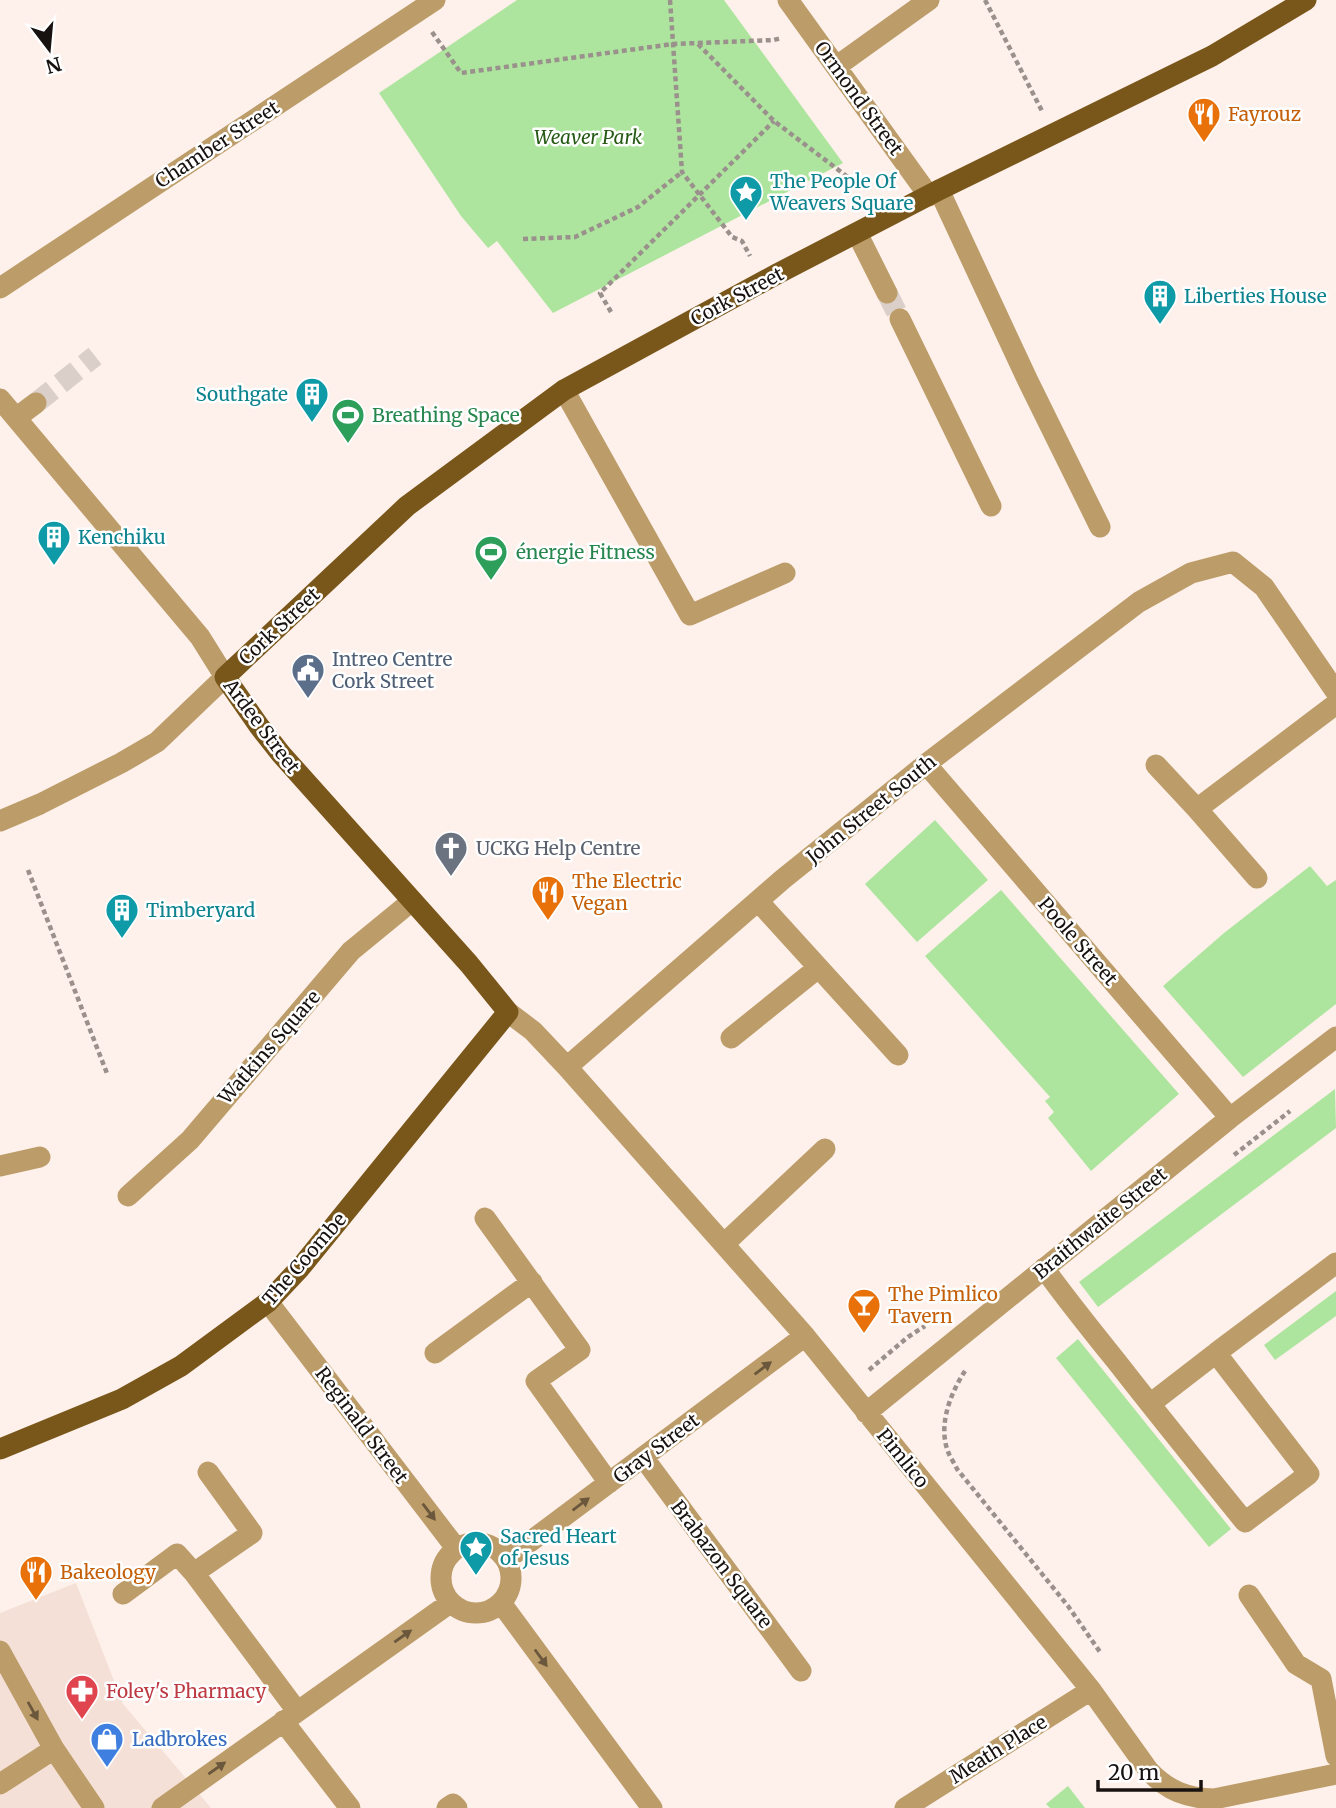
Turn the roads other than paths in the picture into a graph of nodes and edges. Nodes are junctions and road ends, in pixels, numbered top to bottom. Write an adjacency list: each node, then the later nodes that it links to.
1 (788, 0): 5 (street, Ormond Street)
2 (929, 0): 5 (street)
3 (1306, 0): 6 (main road, Cork Street)
4 (426, 6): 8 (street, Chamber Street)
5 (837, 66): 6 (street, Ormond Street)
6 (934, 193): 7 (main road, Cork Street); 16 (street, Ormond Street)
7 (857, 233): 9 (street); 11 (main road, Cork Street)
8 (0, 288)
9 (887, 293)
10 (900, 319): 15 (street)
11 (564, 390): 17 (street); 18 (main road, Cork Street)
12 (0, 399): 14 (street, Ardee Street)
13 (36, 402): 14 (street)
14 (16, 418): 18 (street, Ardee Street)
15 (991, 506)
16 (1100, 527)
17 (785, 573)
18 (225, 677): 24 (street); 26 (main road, Ardee Street)
19 (1336, 691): 21 (street, John Street South)
20 (1336, 704): 23 (street)
21 (926, 764): 27 (street, John Street South); 34 (street, Poole Street)
22 (1156, 765): 23 (street)
23 (1197, 809): 25 (street)
24 (0, 821)
25 (1257, 878)
26 (412, 901): 29 (main road, Ardee Street); 38 (street, Watkins Square)
27 (758, 901): 28 (street); 33 (street, John Street South)
28 (818, 968): 30 (street); 32 (street)
29 (508, 1012): 33 (street, Pimlico); 44 (main road, The Coombe)
30 (731, 1038)
31 (1334, 1045): 34 (street, Braithwaite Street)
32 (898, 1055)
33 (567, 1067): 40 (street, Pimlico)
34 (1230, 1118): 42 (street, Braithwaite Street)
35 (825, 1149): 40 (street)
36 (40, 1157): 37 (street)
37 (0, 1166)
38 (128, 1196)
39 (485, 1217): 43 (street)
40 (724, 1244): 45 (street, Pimlico)
41 (1336, 1263): 47 (street)
42 (1044, 1268): 48 (street); 49 (street, Braithwaite Street)
43 (532, 1282): 46 (street); 53 (street)
44 (268, 1302): 50 (main road, The Coombe); 54 (street, Reginald Street, one-way to 54)
45 (805, 1336): 49 (street, Pimlico); 51 (street, Gray Street, one-way to 45)
46 (435, 1353)
47 (1216, 1353): 48 (street); 48 (street)
48 (1150, 1404)
49 (866, 1413): 63 (street, Pimlico)
50 (0, 1449)
51 (643, 1457): 53 (street, Gray Street); 62 (street, Brabazon Square)
52 (208, 1472): 56 (street)
53 (609, 1483): 55 (street, Gray Street, one-way to 53)
54 (456, 1548): 55 (street); 59 (street)
55 (507, 1559): 60 (street)
56 (194, 1573): 57 (street); 64 (street)
57 (123, 1594)
58 (1249, 1595): 66 (street)
59 (450, 1603): 60 (street); 64 (street, one-way to 59)
60 (501, 1603): 74 (street, one-way to 74)
61 (0, 1651): 65 (street, one-way to 65)
62 (801, 1671)
63 (1091, 1690): 67 (street, Pimlico); 75 (street, Meath Place)
64 (290, 1716): 70 (street, one-way to 64); 71 (street)
65 (54, 1749): 68 (street); 69 (street)
66 (1336, 1756)
67 (1336, 1774)
68 (0, 1784)
69 (94, 1808)
70 (162, 1808)
71 (350, 1808)
72 (447, 1808): 73 (street)
73 (457, 1808)
74 (652, 1808)
75 (905, 1808)

